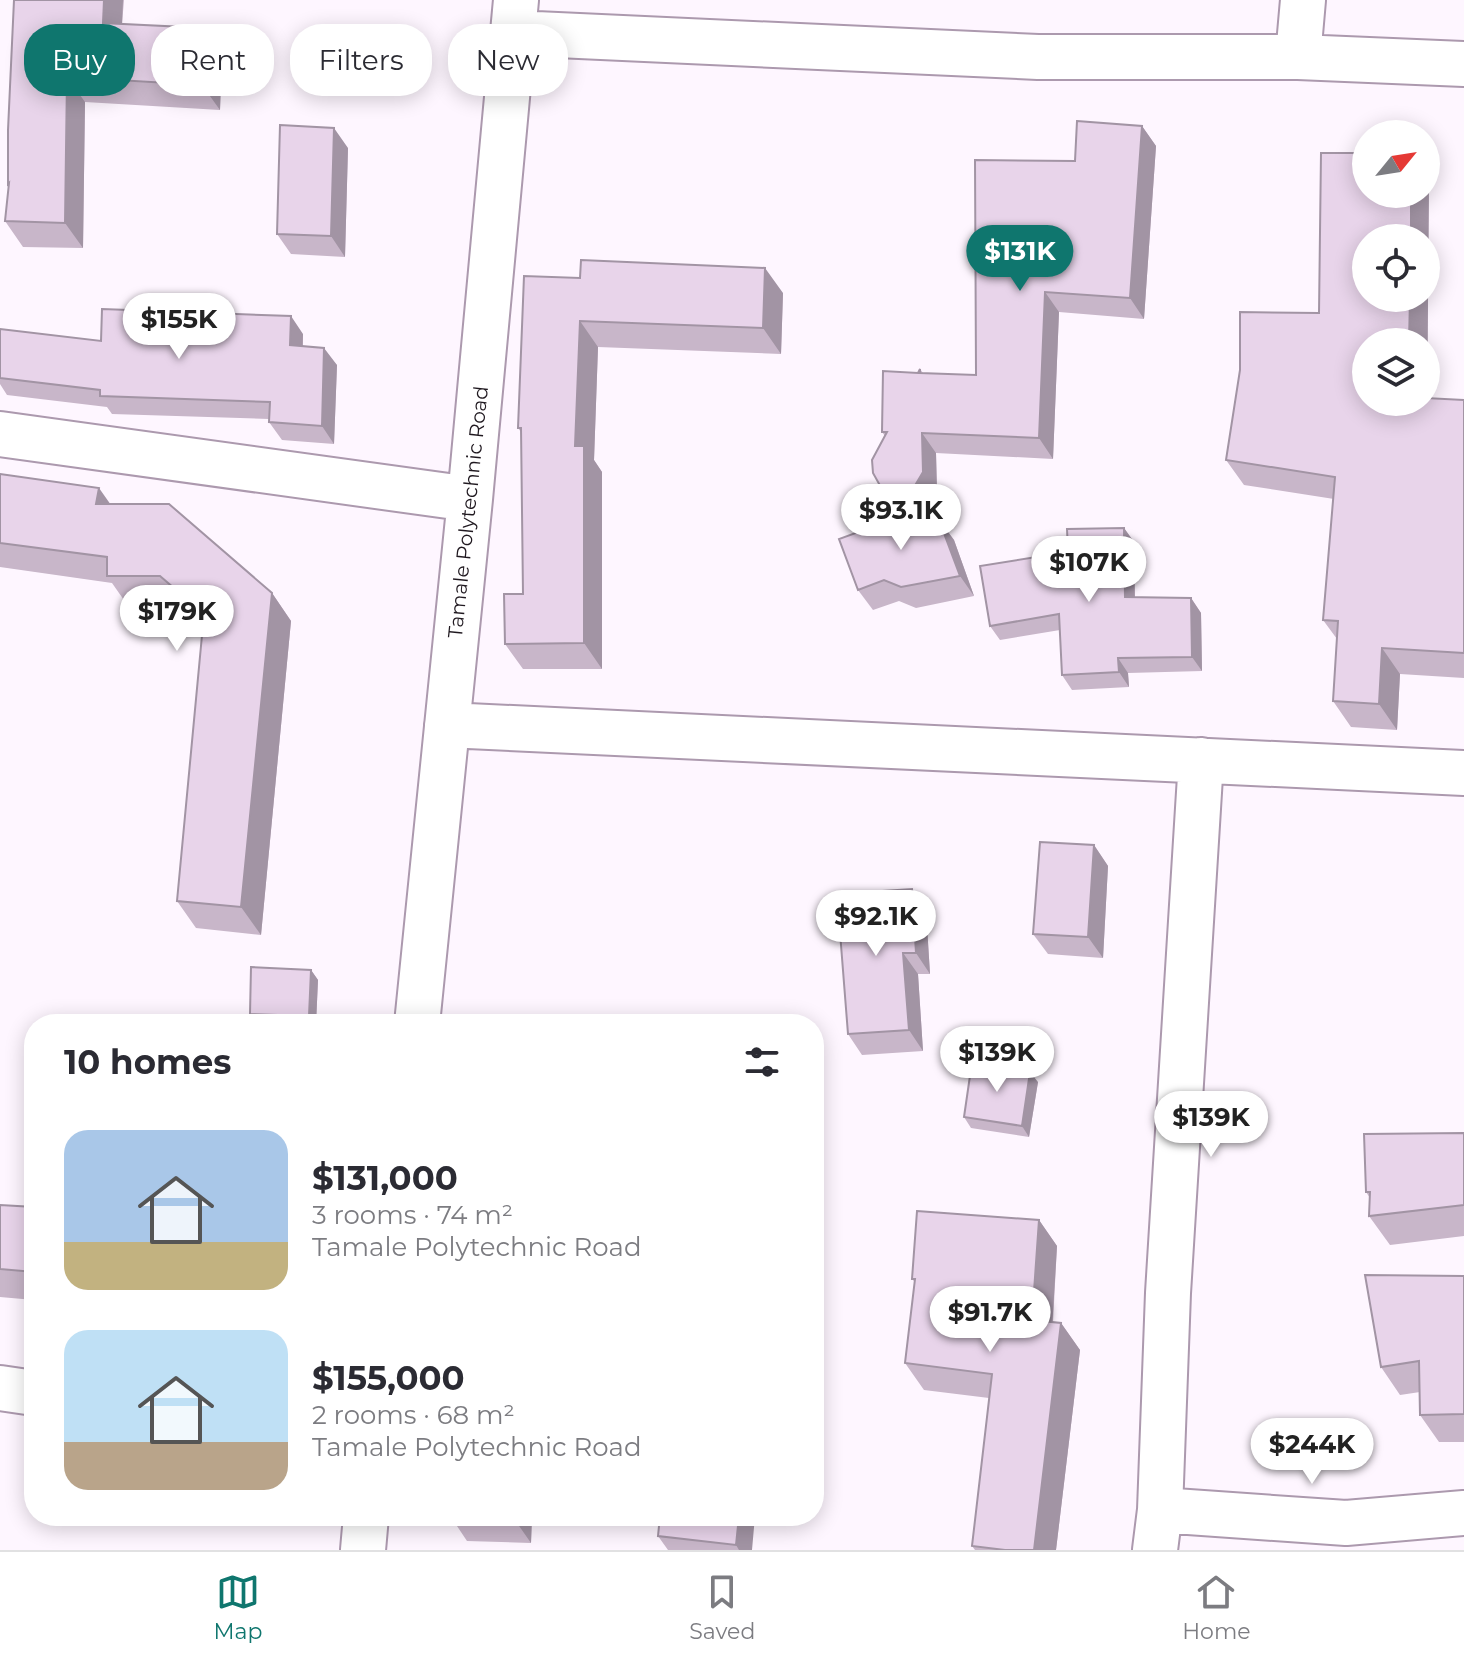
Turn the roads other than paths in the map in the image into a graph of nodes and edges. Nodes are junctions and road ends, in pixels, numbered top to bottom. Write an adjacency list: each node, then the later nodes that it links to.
1 (1303, 0): 3 (street)
2 (515, 17): 3 (street); 6 (street, Tamale Polytechnic Road)
3 (1298, 57): 4 (street)
4 (1464, 64)
5 (0, 434): 6 (street)
6 (470, 499): 7 (street, Tamale Polytechnic Road)
7 (447, 725): 8 (street); 10 (street, Tamale Polytechnic Road)
8 (1201, 760): 9 (street); 15 (street)
9 (1464, 773)
10 (418, 1014)
11 (0, 1388): 12 (street)
12 (24, 1392)
13 (1464, 1513): 15 (street)
14 (365, 1526): 16 (street)
15 (1158, 1530)
16 (363, 1550)

